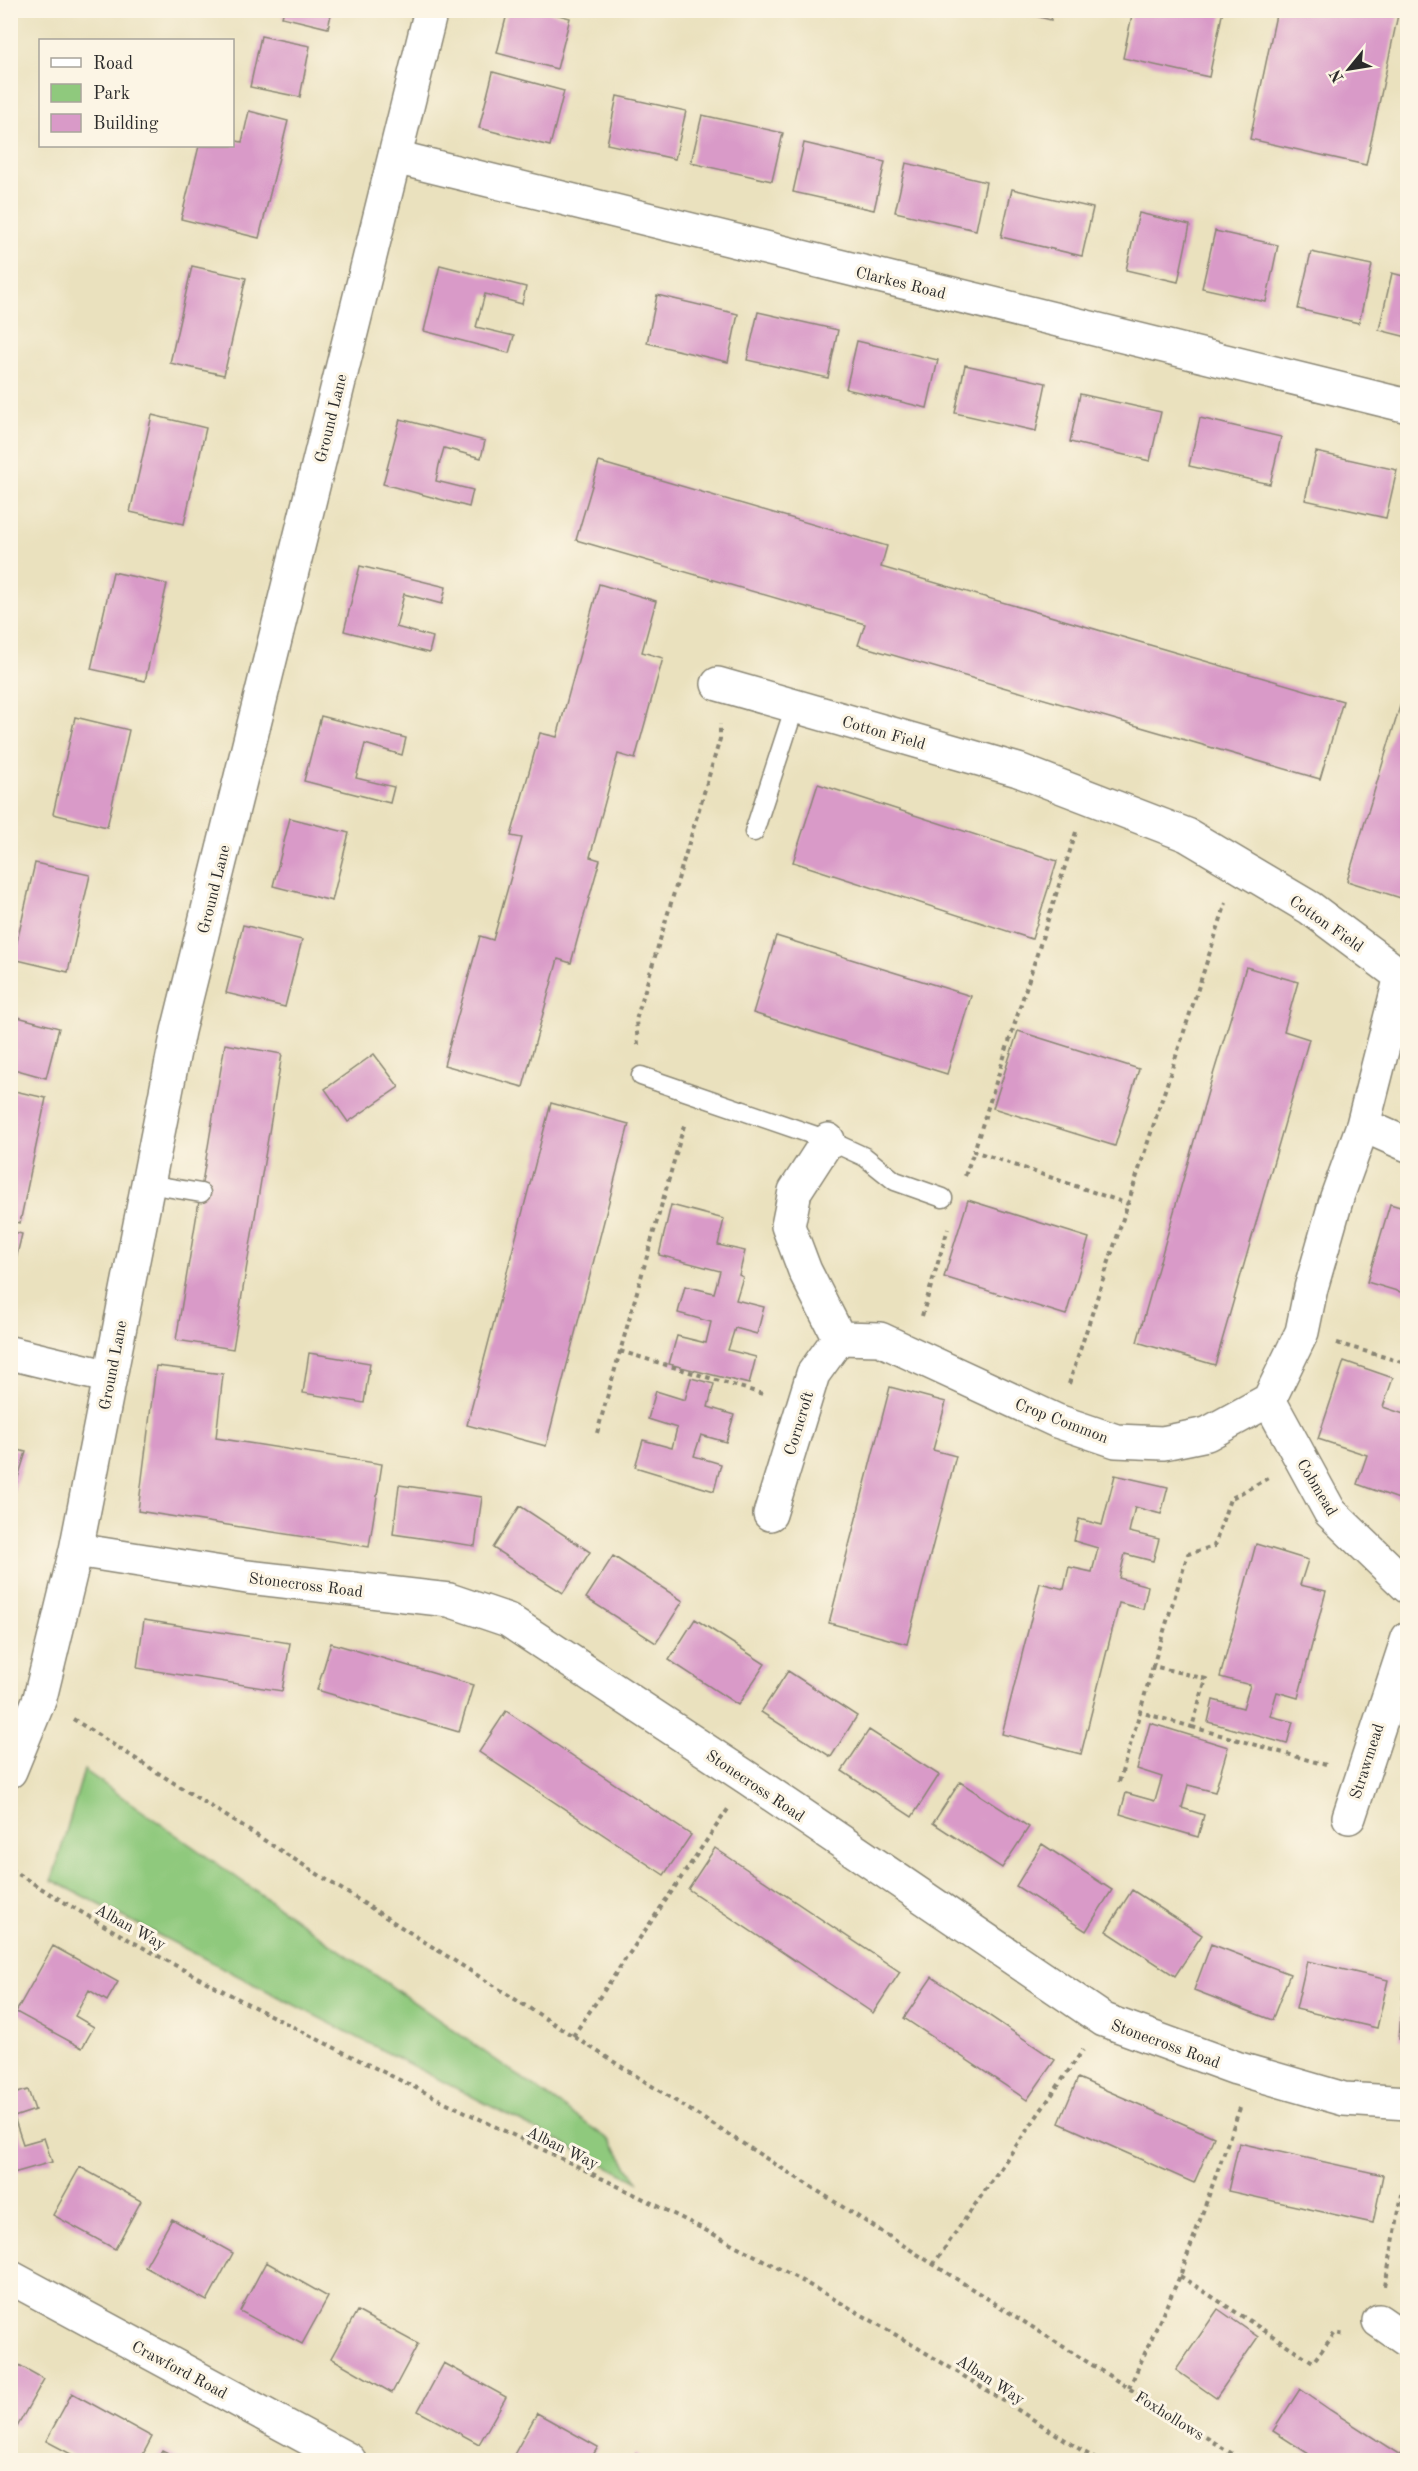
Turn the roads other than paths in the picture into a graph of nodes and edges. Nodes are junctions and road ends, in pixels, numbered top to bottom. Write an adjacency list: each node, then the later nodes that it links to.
1 (431, 10): 2 (street, Ground Lane)
2 (395, 158): 3 (street, Clarkes Road); 12 (street, Ground Lane)
3 (1407, 406)
4 (718, 684): 5 (street, Cotton Field)
5 (795, 706): 6 (lane); 7 (street, Cotton Field)
6 (754, 832)
7 (1404, 973): 9 (street)
8 (641, 1076): 10 (lane)
9 (1363, 1125): 11 (street); 18 (street)
10 (828, 1140): 14 (lane); 15 (street)
11 (1407, 1145)
12 (148, 1184): 13 (lane); 17 (street, Ground Lane)
13 (201, 1193)
14 (943, 1198)
15 (839, 1338): 18 (street, Crop Common); 19 (street, Corncroft)
16 (10, 1353): 17 (street)
17 (110, 1377): 20 (street, Ground Lane)
18 (1269, 1400): 21 (street, Cobmead)
19 (770, 1514)
20 (76, 1550): 23 (street, Ground Lane); 25 (street, Stonecross Road)
21 (1407, 1587)
22 (1407, 1638): 24 (street, Strawmead)
23 (10, 1771)
24 (1349, 1817)
25 (1407, 2103)
26 (10, 2277): 29 (street, Crawford Road)
27 (1379, 2321): 28 (street)
28 (1407, 2341)
29 (349, 2460)

